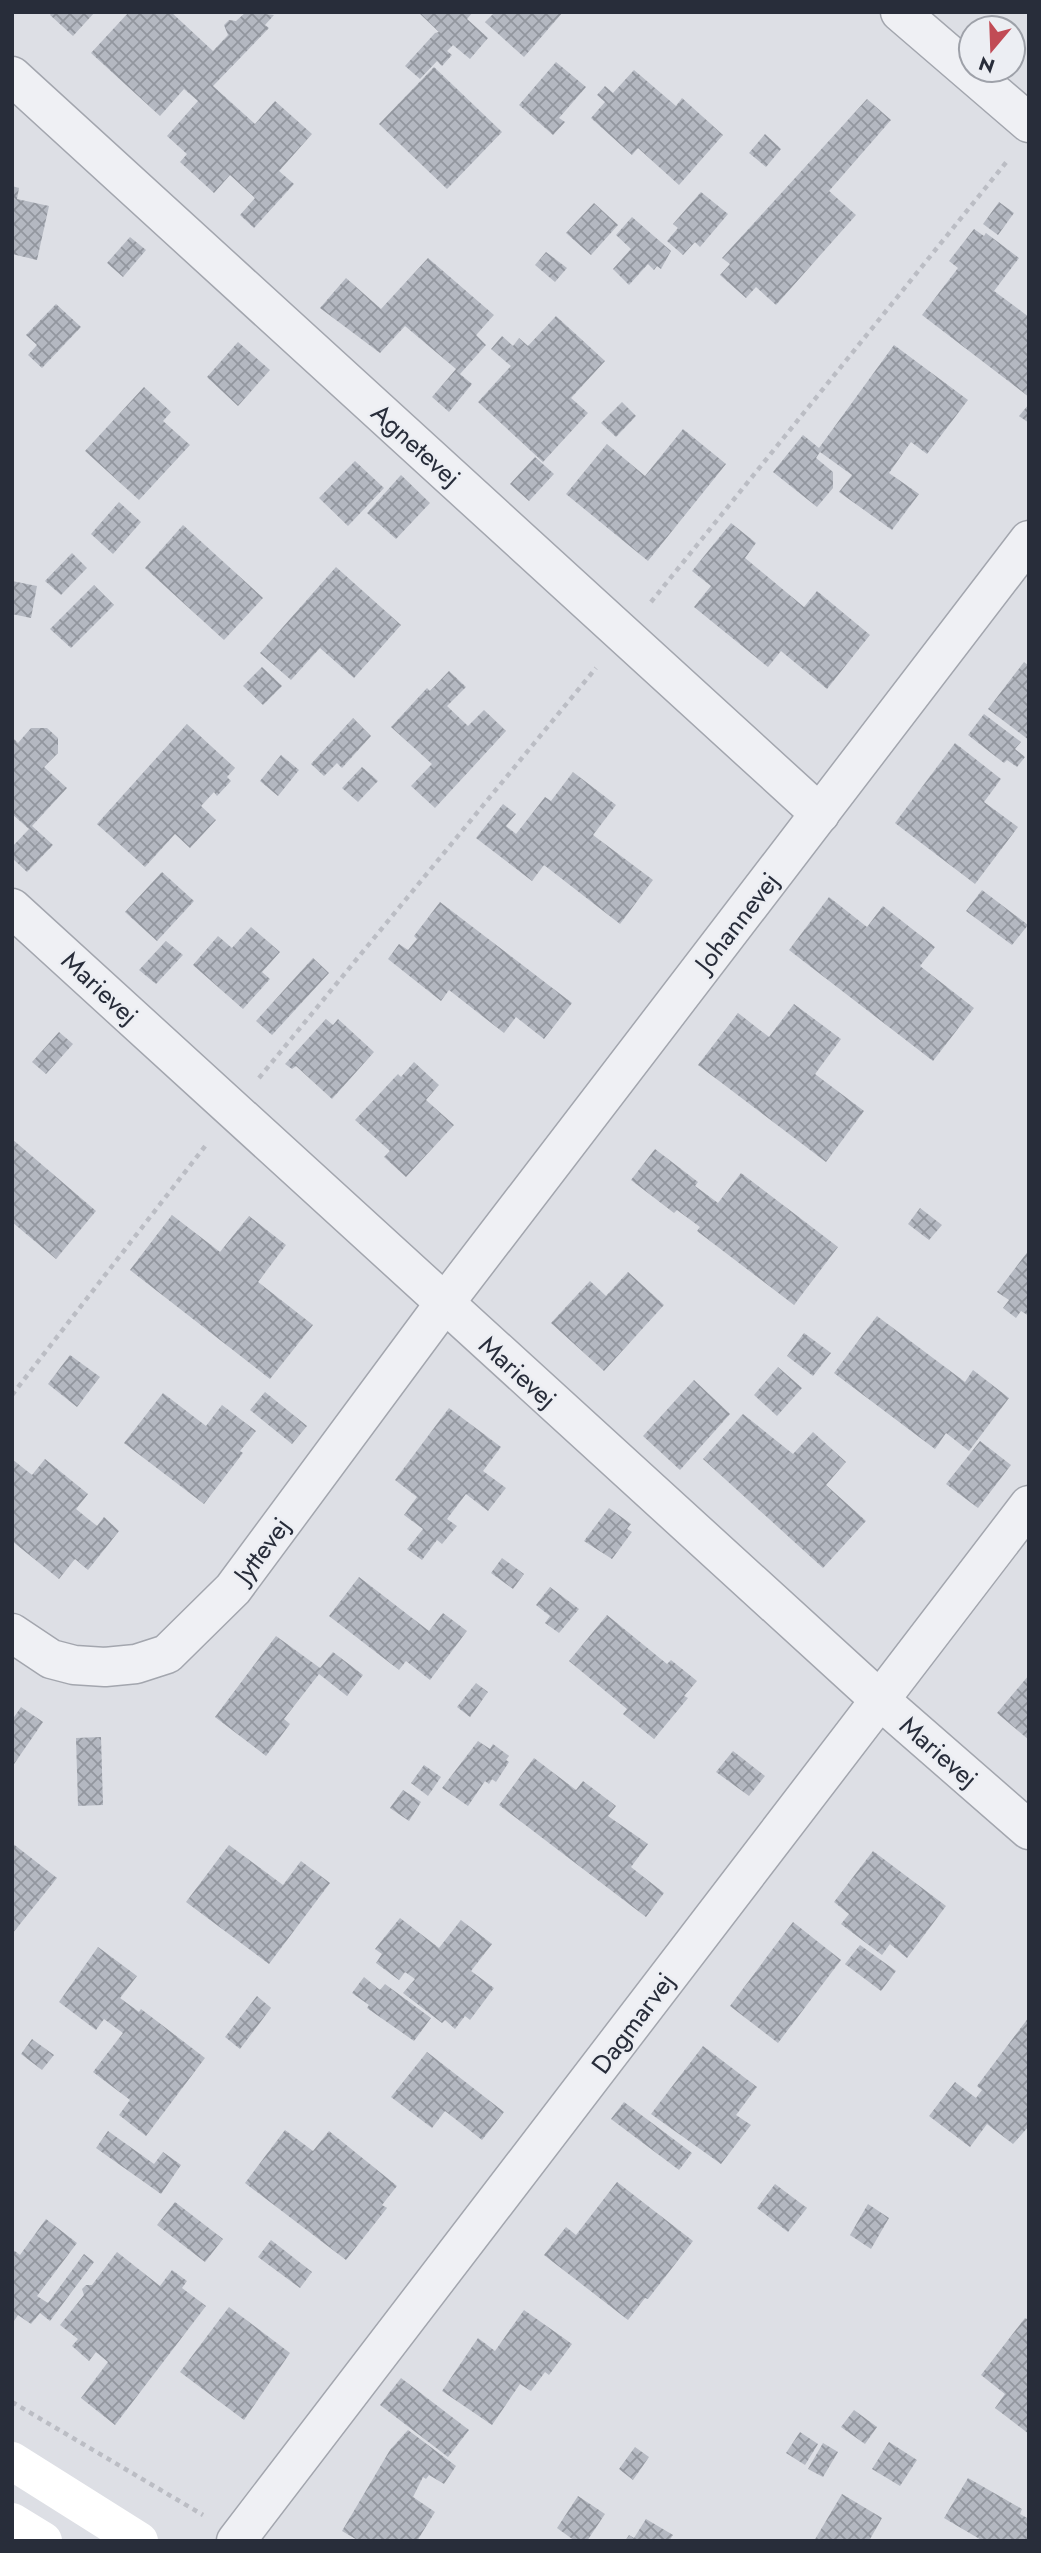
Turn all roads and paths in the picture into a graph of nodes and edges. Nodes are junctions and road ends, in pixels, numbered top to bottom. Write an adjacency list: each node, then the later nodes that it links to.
1 (900, 12): 3 (street)
2 (12, 76): 5 (street, Agnetevej)
3 (1022, 137): 5 (path)
4 (1029, 540): 6 (street, Johannevej)
5 (624, 635): 6 (street, Agnetevej); 8 (path)
6 (820, 814): 9 (street, Johannevej)
7 (12, 908): 8 (street, Marievej)
8 (233, 1110): 9 (street, Marievej); 10 (path)
9 (444, 1304): 12 (street, Jyttevej); 13 (street, Marievej)
10 (12, 1395)
11 (1029, 1505): 13 (street, Dagmarvej)
12 (12, 1633)
13 (880, 1700): 14 (street, Marievej); 18 (street, Dagmarvej)
14 (1029, 1830)
15 (12, 2402): 18 (path)
16 (12, 2461): 20 (main road)
17 (12, 2522): 19 (main road)
18 (238, 2539)
19 (43, 2541)
20 (139, 2541)

